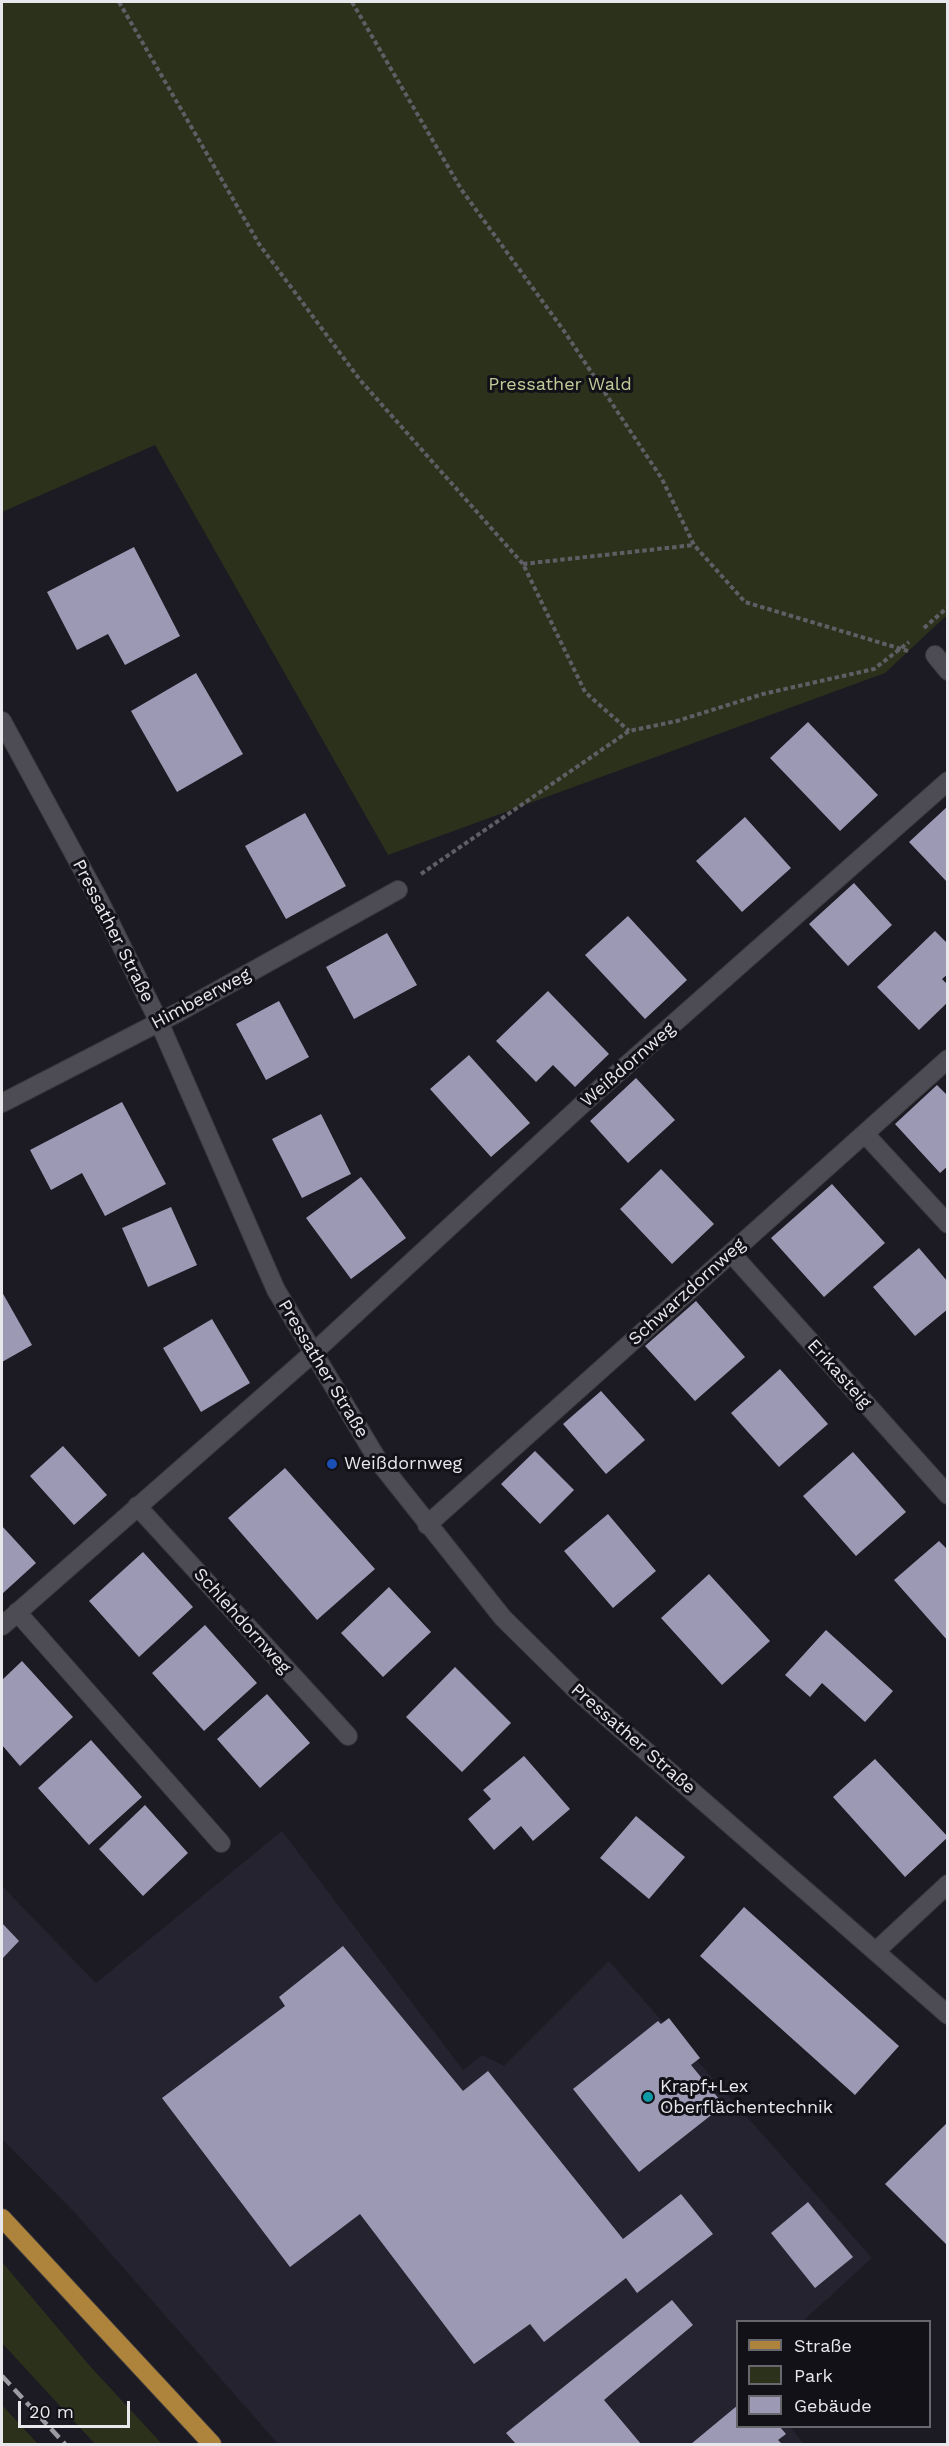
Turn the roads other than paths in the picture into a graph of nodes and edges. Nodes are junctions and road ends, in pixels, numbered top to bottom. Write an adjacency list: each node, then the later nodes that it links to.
1 (935, 655): 2 (street)
2 (948, 671)
3 (2, 721): 6 (street, Pressather Straße)
4 (948, 781): 12 (street, Weißdornweg)
5 (398, 890): 6 (street, Himbeerweg)
6 (159, 1022): 8 (street, Himbeerweg); 12 (street, Pressather Straße)
7 (948, 1059): 9 (street, Schwarzdornweg)
8 (2, 1103)
9 (865, 1134): 10 (street); 11 (street, Schwarzdornweg)
10 (948, 1224)
11 (731, 1253): 13 (street, Erikasteig); 15 (street, Schwarzdornweg)
12 (313, 1353): 14 (street); 15 (street, Pressather Straße)
13 (948, 1496)
14 (137, 1506): 16 (street); 18 (street, Schlehdornweg)
15 (427, 1525): 21 (street, Pressather Straße)
16 (17, 1612): 17 (street); 19 (street)
17 (2, 1626)
18 (348, 1736)
19 (221, 1843)
20 (948, 1884): 21 (street)
21 (876, 1951): 22 (street, Pressather Straße)
22 (948, 2015)
23 (2, 2218): 24 (main road)
24 (212, 2445)

